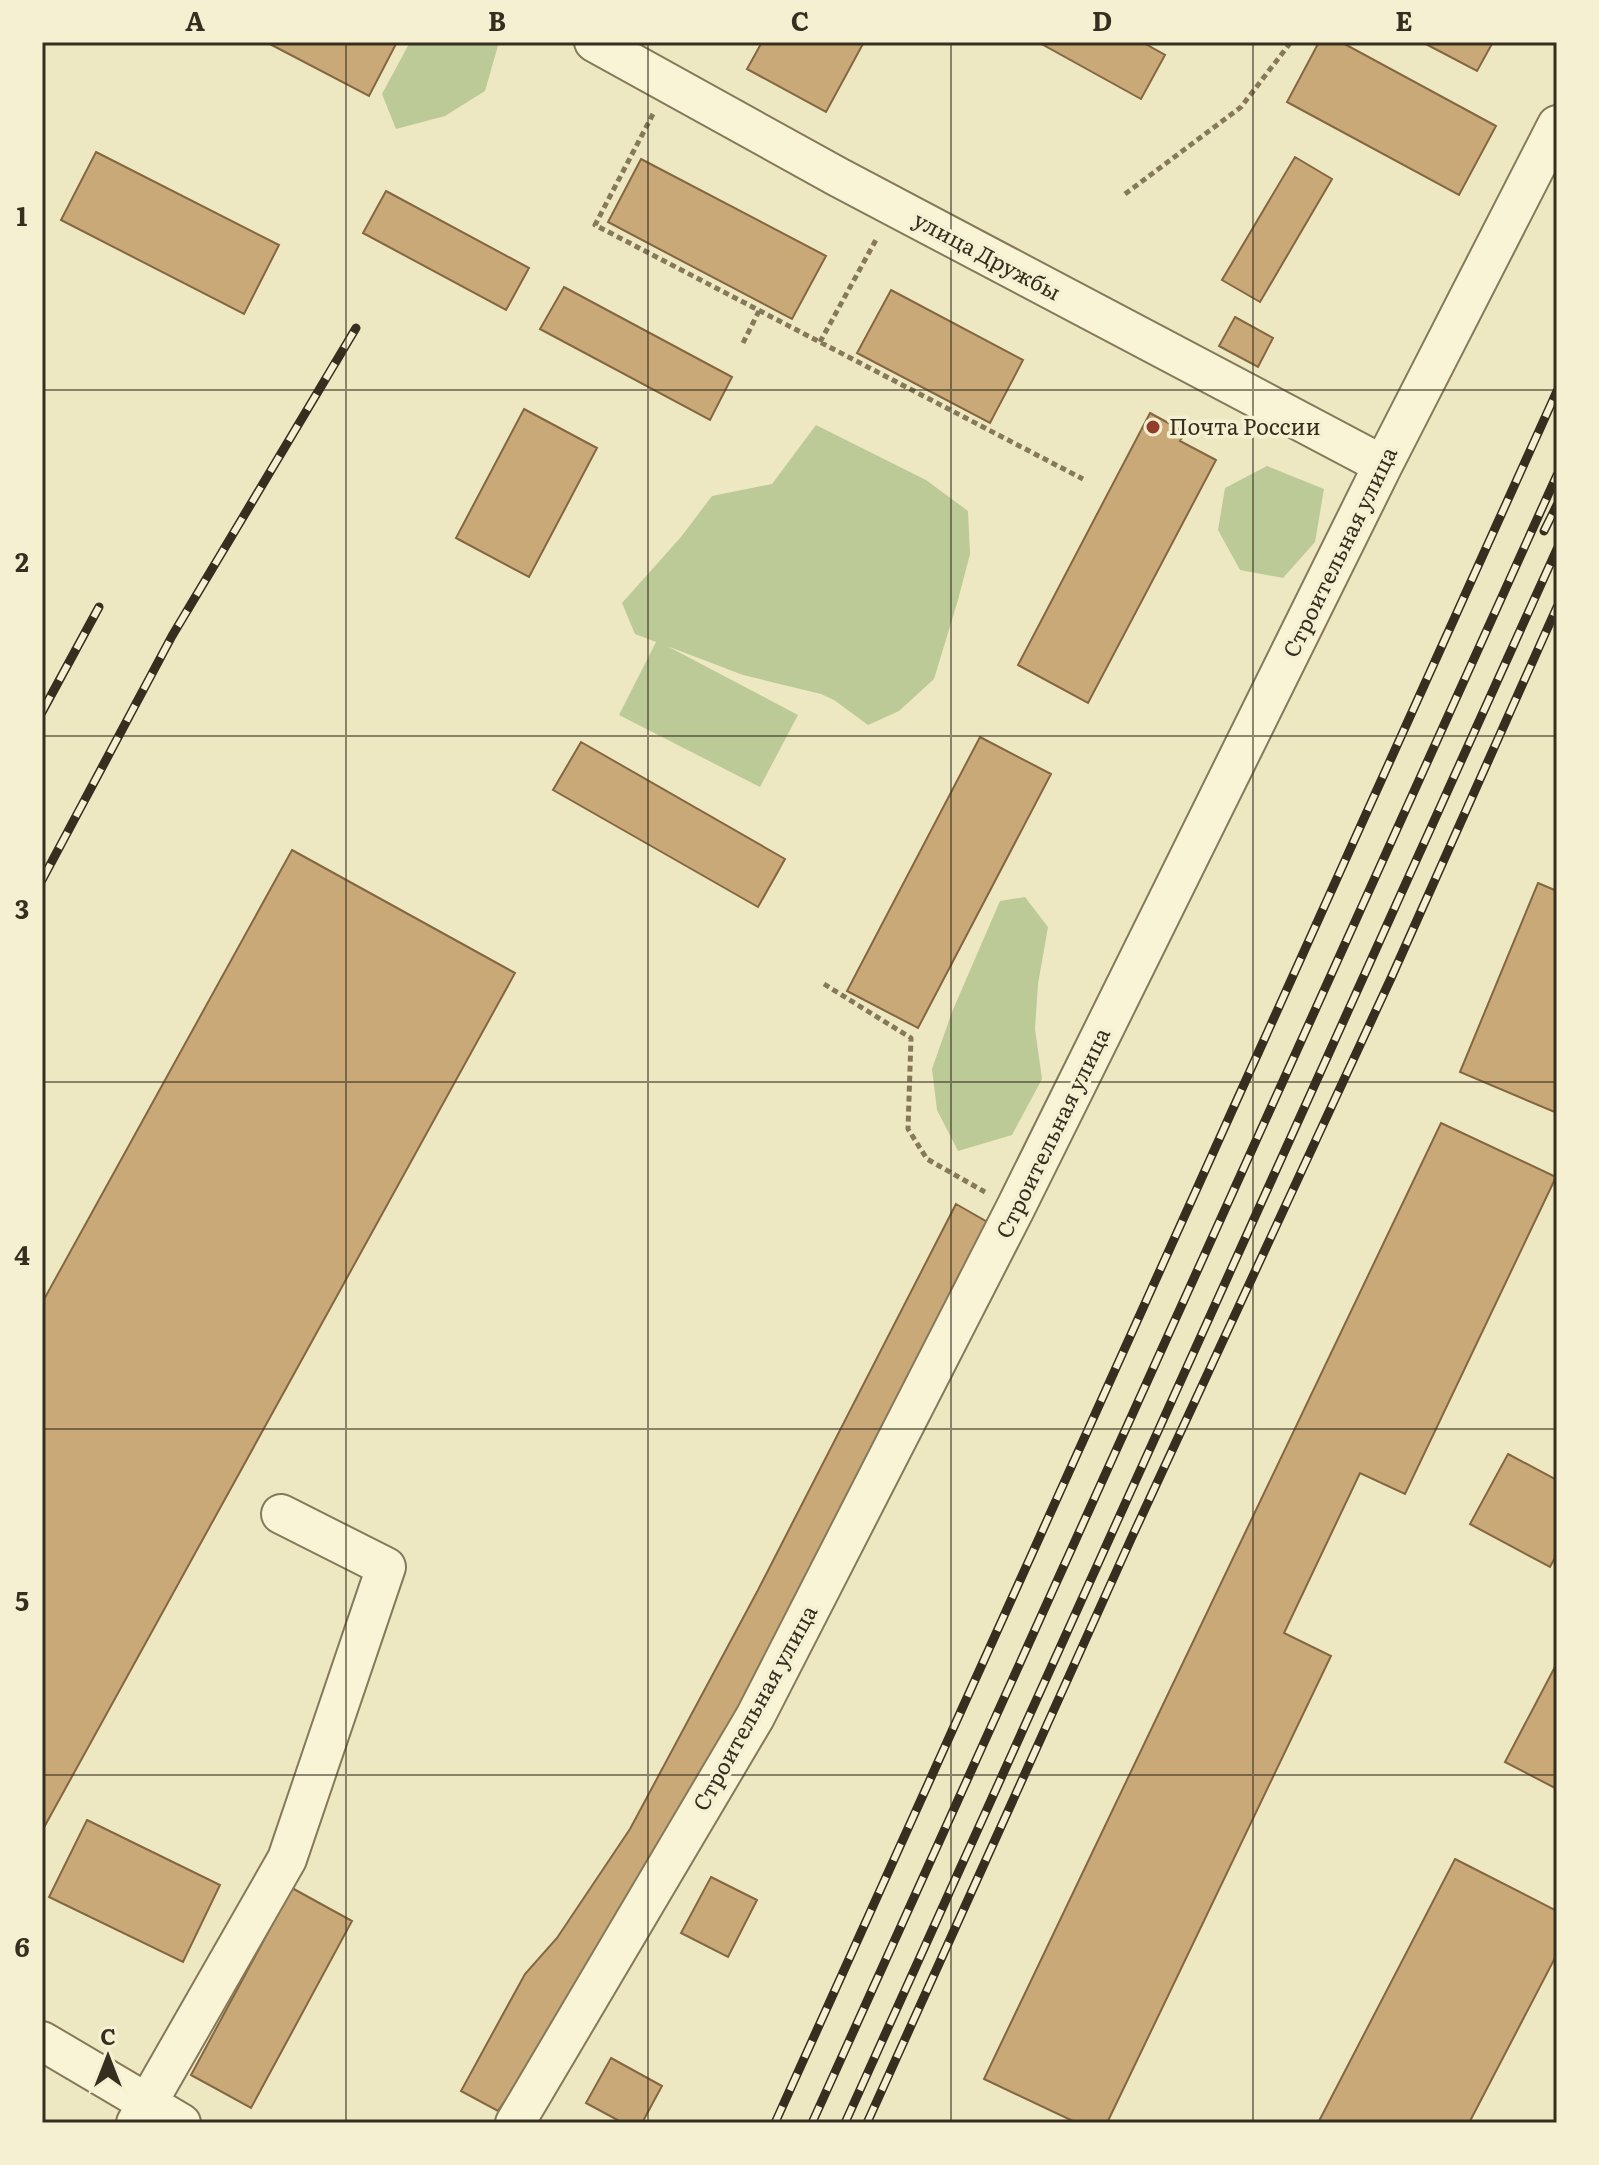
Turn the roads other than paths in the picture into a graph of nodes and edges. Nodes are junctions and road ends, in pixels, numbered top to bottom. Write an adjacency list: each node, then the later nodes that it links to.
1 (594, 42): 3 (street, улица Дружбы)
2 (1557, 125): 3 (street, Строительная улица)
3 (1383, 465): 8 (street, Строительная улица)
4 (281, 1514): 6 (street)
5 (42, 2041): 6 (street)
6 (142, 2113): 7 (street)
7 (181, 2123)
8 (515, 2123)

